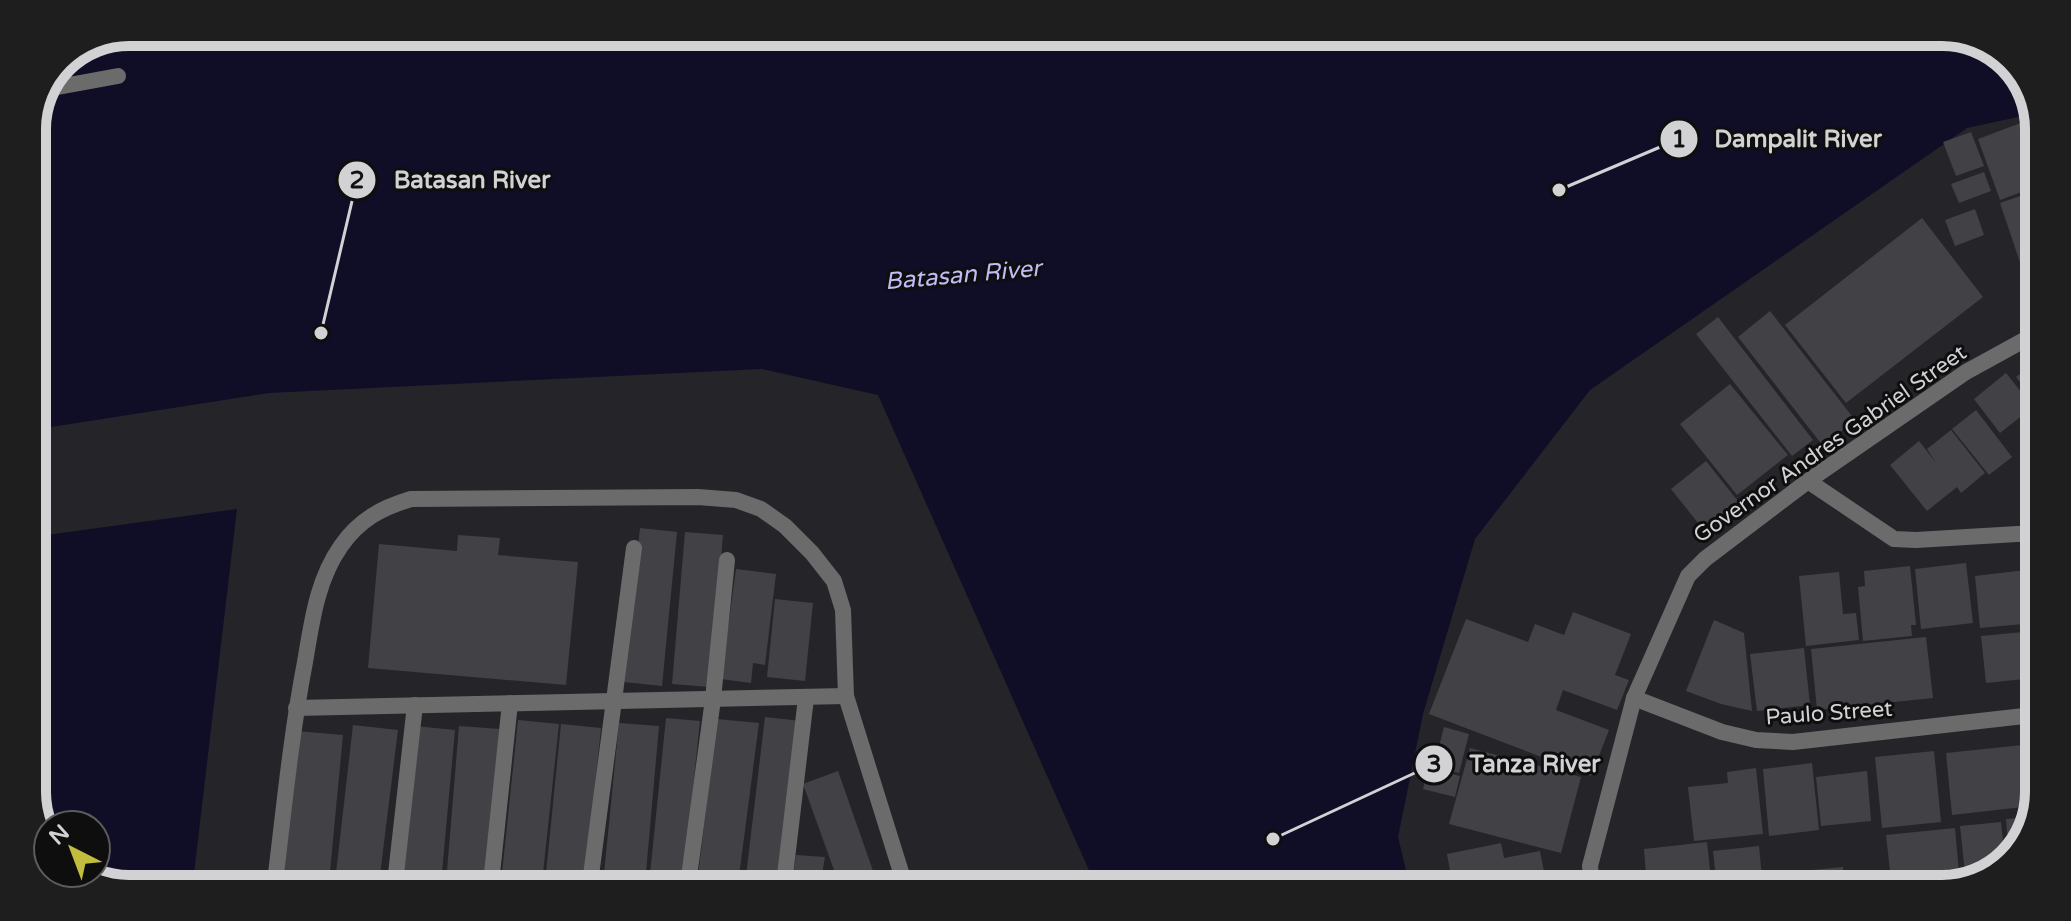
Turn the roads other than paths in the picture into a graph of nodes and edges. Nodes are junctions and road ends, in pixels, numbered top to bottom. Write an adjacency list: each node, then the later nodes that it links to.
1 (118, 76): 2 (street)
2 (58, 87)
3 (2025, 340): 4 (street, Governor Andres Gabriel Street)
4 (1808, 481): 5 (street); 10 (street, Governor Andres Gabriel Street)
5 (2025, 534)
6 (634, 548): 12 (street)
7 (727, 560): 11 (street)
8 (846, 696): 9 (street); 15 (street); 23 (street)
9 (806, 698): 11 (street); 22 (street)
10 (1634, 698): 16 (street, Paulo Street); 24 (street, Governor Andres Gabriel Street)
11 (713, 699): 12 (street); 21 (street)
12 (614, 701): 13 (street); 20 (street)
13 (510, 703): 14 (street); 19 (street)
14 (415, 705): 15 (street); 18 (street)
15 (296, 708): 17 (street)
16 (2025, 716)
17 (276, 875)
18 (396, 875)
19 (492, 875)
20 (591, 875)
21 (689, 875)
22 (785, 875)
23 (902, 875)
24 (1591, 875)

